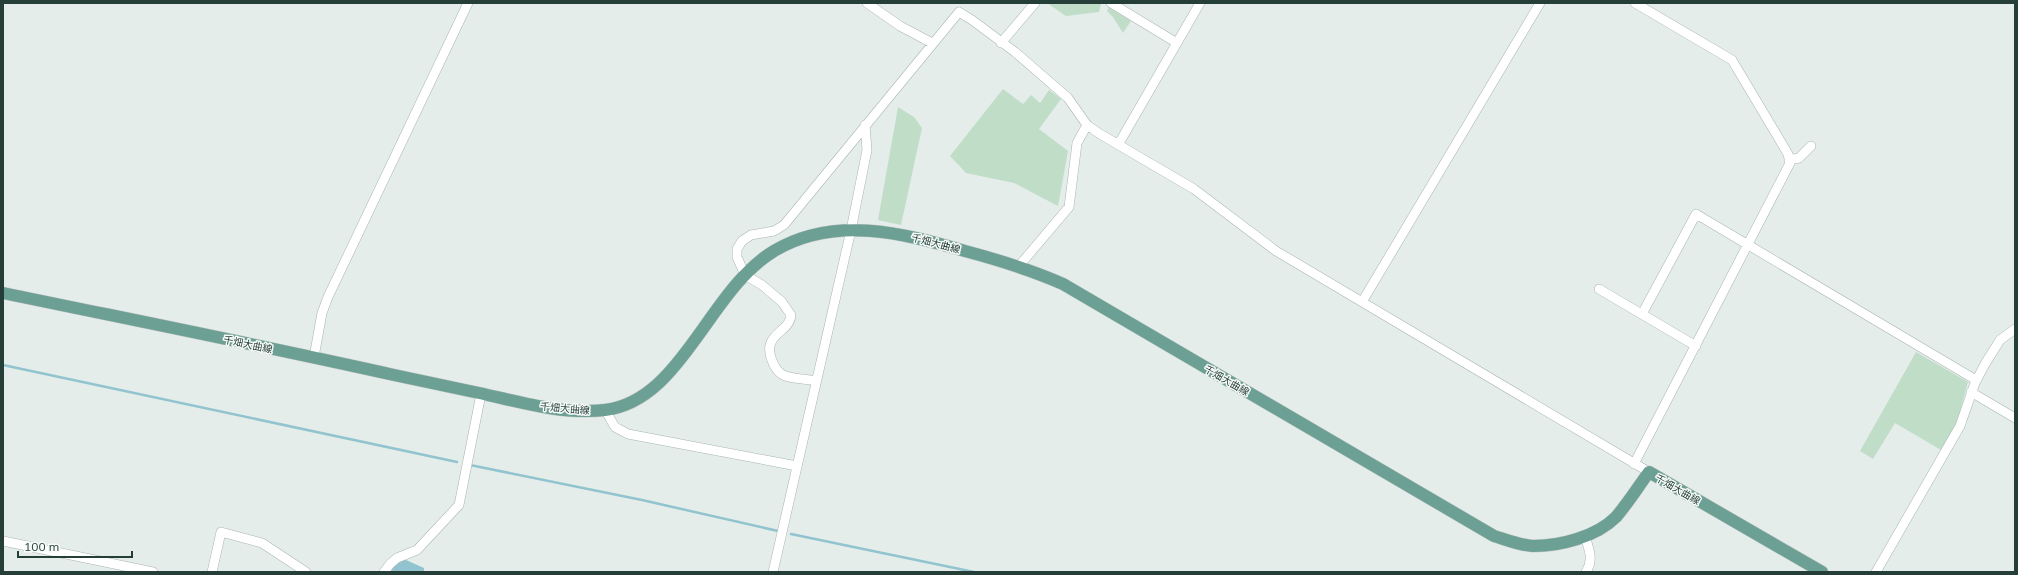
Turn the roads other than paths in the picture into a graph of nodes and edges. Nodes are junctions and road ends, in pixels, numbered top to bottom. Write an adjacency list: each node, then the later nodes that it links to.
1 (468, 3): 26 (street)
2 (867, 3): 9 (street)
3 (1035, 3): 10 (street)
4 (1111, 3): 8 (street)
5 (1200, 3): 8 (street)
6 (1540, 3): 22 (street)
7 (1635, 3): 15 (street)
8 (1177, 42): 13 (street)
9 (932, 43): 10 (street); 11 (street)
10 (1001, 43): 12 (street)
11 (865, 125): 16 (street); 19 (street)
12 (1087, 125): 13 (street); 18 (street)
13 (1118, 145): 22 (street)
14 (1811, 146): 15 (street)
15 (1789, 160): 17 (street)
16 (851, 230): 18 (main road, 千畑大曲線); 19 (main road, 千畑大曲線); 28 (street)
17 (1748, 245): 23 (street); 25 (street); 27 (street)
18 (1019, 266): 36 (main road, 千畑大曲線)
19 (745, 275): 28 (street); 31 (main road, 千畑大曲線)
20 (1599, 289): 23 (street)
21 (3, 293): 26 (main road, 千畑大曲線)
22 (1362, 302): 33 (street)
23 (1642, 314): 25 (street)
24 (2015, 329): 27 (street)
25 (1696, 346): 33 (street)
26 (314, 357): 30 (main road, 千畑大曲線)
27 (1976, 380): 29 (street)
28 (816, 381): 34 (street)
29 (1971, 392): 32 (street); 45 (street)
30 (481, 394): 31 (main road, 千畑大曲線); 41 (street)
31 (605, 410): 34 (street)
32 (2015, 418)
33 (1634, 464): 35 (street)
34 (797, 466): 42 (street)
35 (1649, 472): 36 (main road, 千畑大曲線); 44 (main road, 千畑大曲線)
36 (1585, 536): 43 (street)
37 (3, 541): 38 (street)
38 (153, 572)
39 (212, 572): 40 (street)
40 (306, 572)
41 (384, 572)
42 (773, 572)
43 (1586, 572)
44 (1822, 572)
45 (1876, 572)

